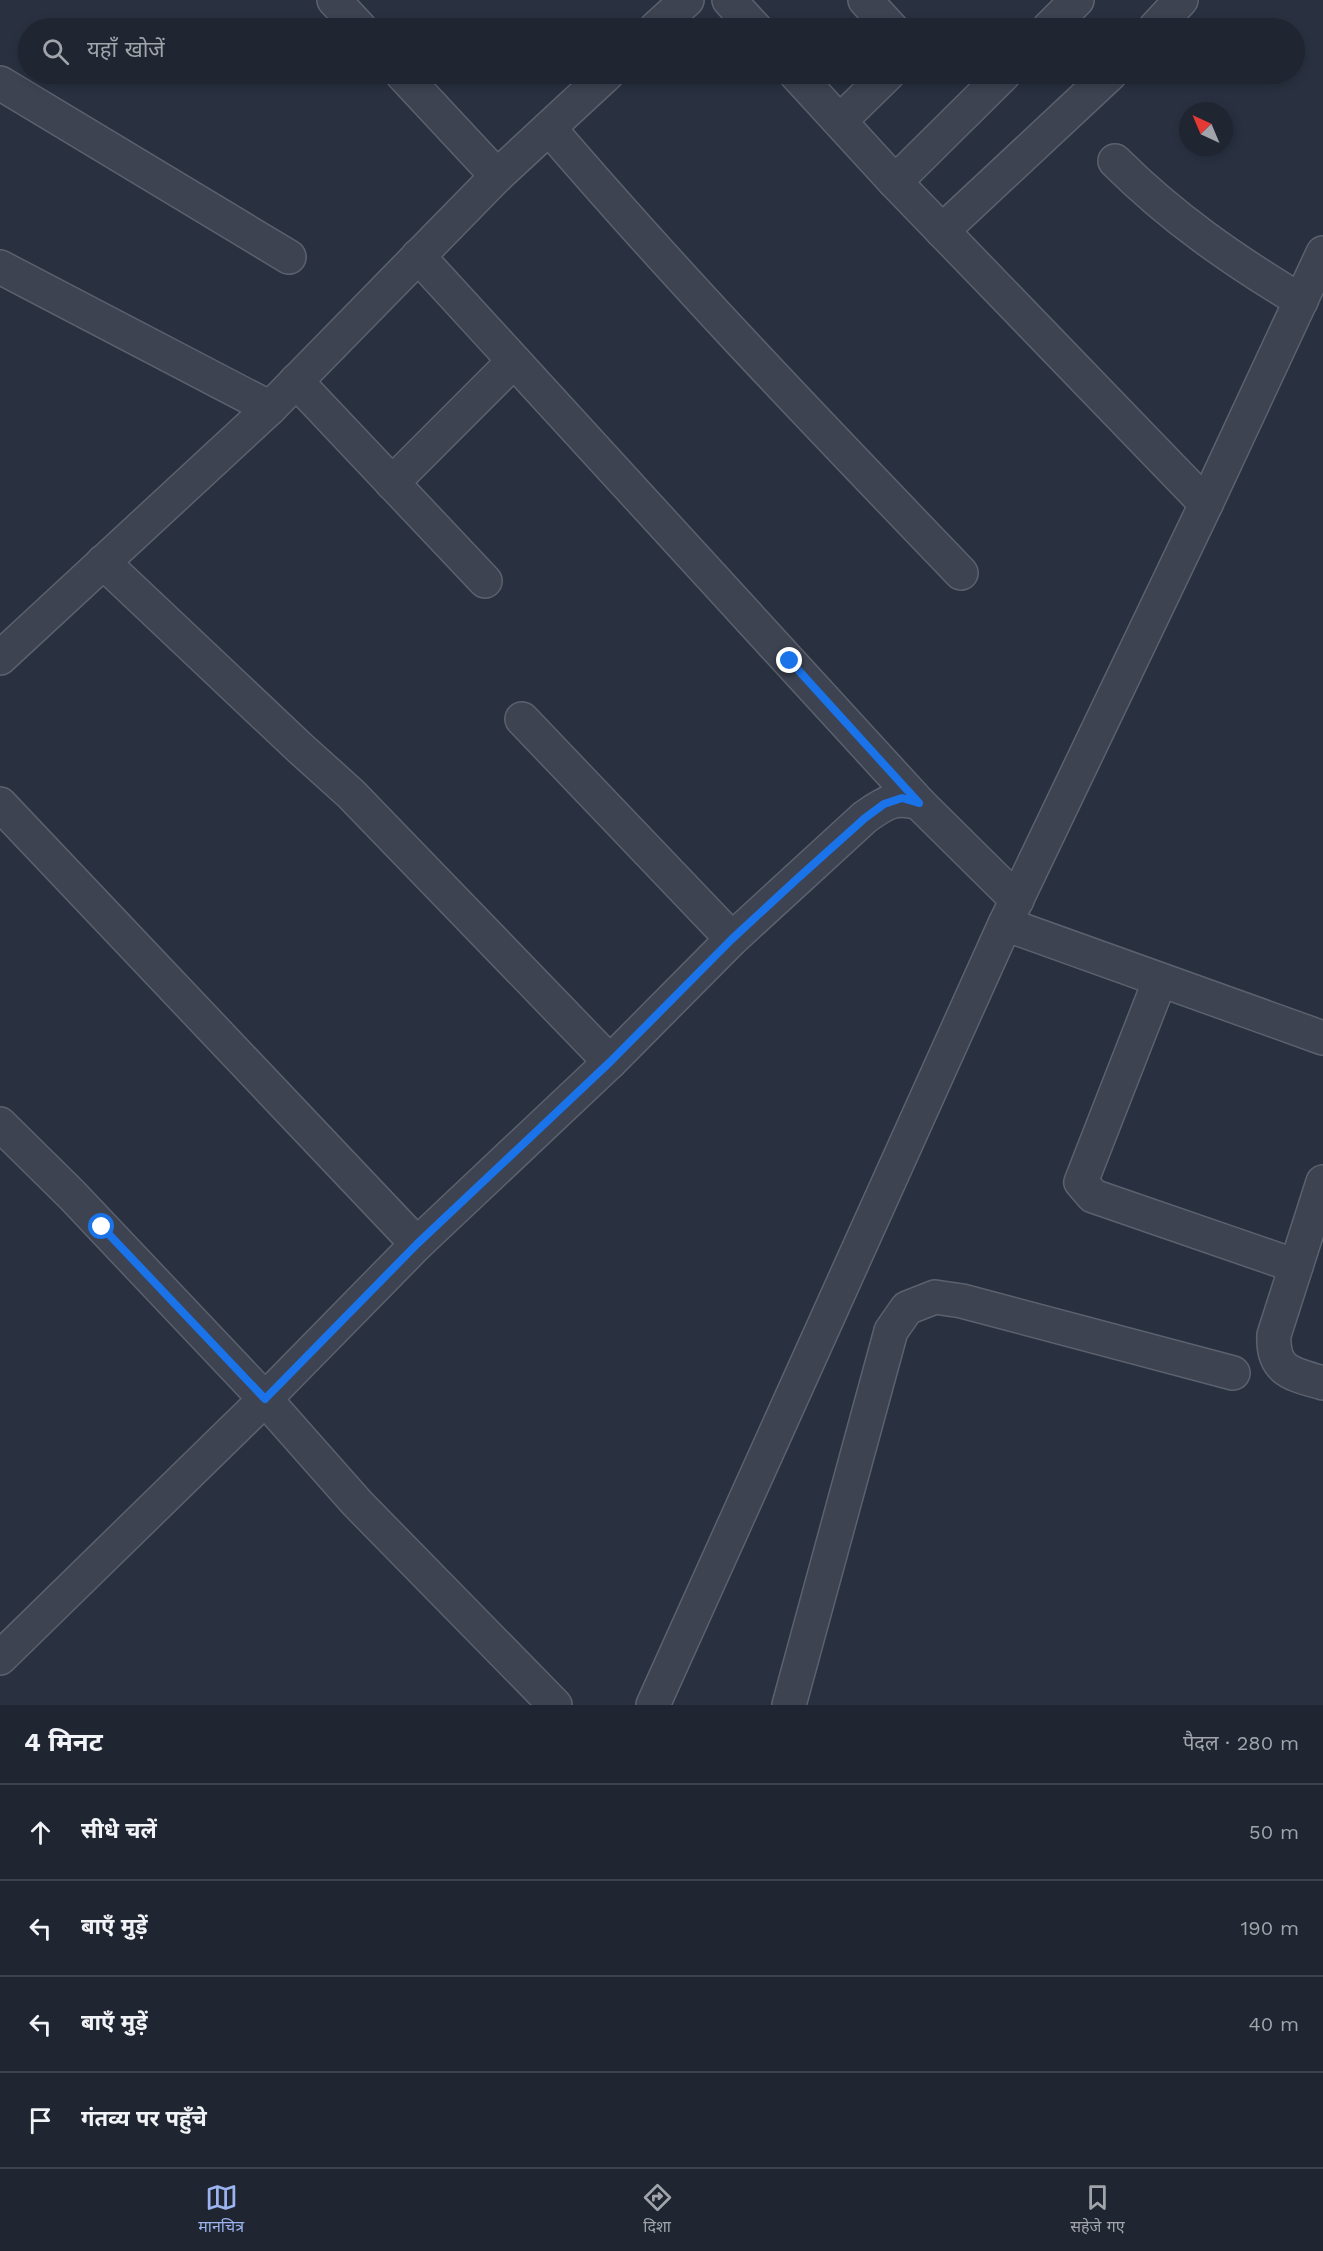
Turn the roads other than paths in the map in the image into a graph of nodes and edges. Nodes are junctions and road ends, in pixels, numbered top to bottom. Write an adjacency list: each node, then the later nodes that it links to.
1 (334, 0): 7 (street)
2 (729, 0): 9 (street)
3 (865, 0): 10 (street)
4 (1077, 0): 11 (street)
5 (1181, 0): 12 (street)
6 (681, 2): 8 (street)
7 (351, 18)
8 (666, 18)
9 (746, 18)
10 (882, 18)
11 (1059, 18)
12 (1164, 18)
13 (0, 83): 28 (street)
14 (411, 84): 23 (street)
15 (597, 84): 21 (street)
16 (805, 84): 20 (street)
17 (878, 84): 20 (street)
18 (994, 84): 24 (street)
19 (1099, 84): 25 (street)
20 (840, 122): 24 (street)
21 (549, 128): 23 (street); 37 (street)
22 (1115, 161): 30 (street)
23 (497, 176): 27 (street)
24 (895, 182): 25 (street)
25 (942, 231): 35 (street)
26 (1323, 253): 30 (street)
27 (418, 256): 31 (street); 32 (street)
28 (289, 257)
29 (0, 267): 33 (street)
30 (1301, 301): 35 (street)
31 (514, 361): 34 (street); 41 (street)
32 (296, 381): 33 (street); 34 (street)
33 (270, 408): 36 (street)
34 (392, 483): 38 (street)
35 (1206, 504): 43 (street)
36 (103, 562): 39 (street); 47 (street)
37 (961, 573)
38 (485, 580)
39 (0, 658)
40 (522, 720): 44 (street)
41 (919, 803): 43 (street); 44 (street)
42 (0, 804): 50 (street)
43 (1011, 912): 45 (street); 57 (street)
44 (732, 939): 47 (street)
45 (1160, 980): 46 (street); 51 (street)
46 (1323, 1038)
47 (610, 1062): 50 (street)
48 (0, 1124): 54 (street)
49 (1323, 1182): 51 (street)
50 (417, 1244): 54 (street)
51 (1296, 1266): 53 (street)
52 (1233, 1372): 58 (street)
53 (1323, 1383)
54 (265, 1399): 55 (street); 56 (street)
55 (0, 1658)
56 (539, 1700)
57 (653, 1705)
58 (789, 1705)

